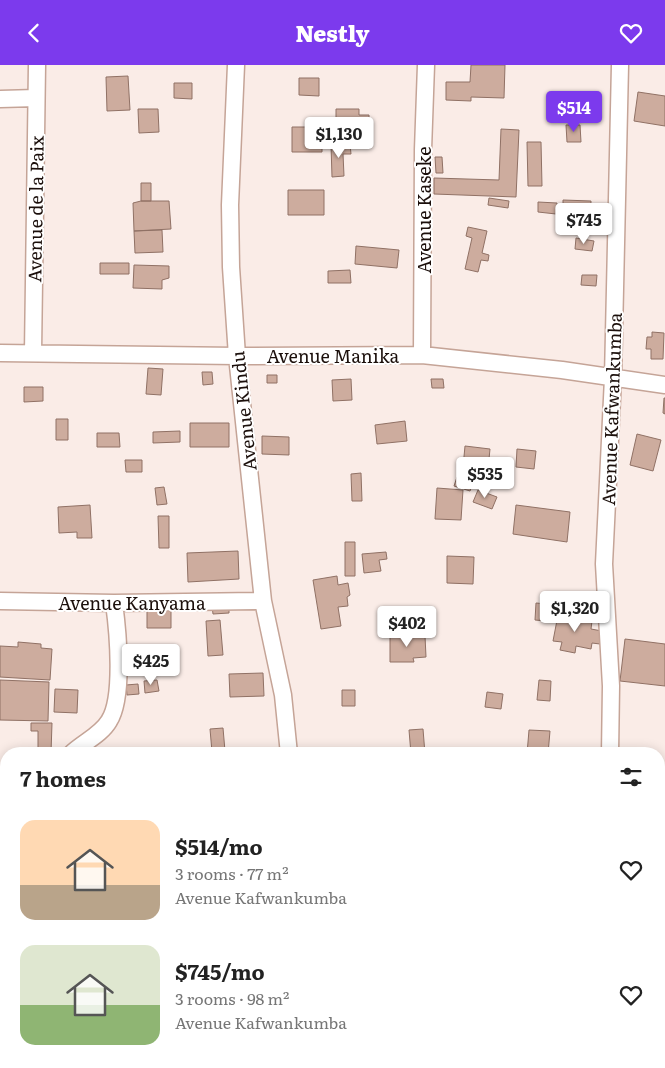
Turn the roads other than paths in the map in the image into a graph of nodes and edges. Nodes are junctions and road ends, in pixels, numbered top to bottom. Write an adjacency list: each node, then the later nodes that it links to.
1 (37, 65): 5 (street, Avenue de la Paix)
2 (236, 65): 10 (street, Avenue Kindu)
3 (426, 65): 9 (street, Avenue Kaseke)
4 (620, 65): 11 (street, Avenue Kafwankumba)
5 (36, 98): 6 (street); 8 (street, Avenue de la Paix)
6 (0, 99)
7 (0, 353): 8 (street, Avenue Manika)
8 (33, 353): 10 (street, Avenue Manika)
9 (422, 355): 10 (street, Avenue Manika); 11 (street, Avenue Manika)
10 (237, 356): 14 (street, Avenue Kindu)
11 (613, 378): 12 (street, Avenue Manika); 18 (street, Avenue Kafwankumba)
12 (665, 385)
13 (0, 601): 15 (street, Avenue Kanyama)
14 (263, 601): 15 (street, Avenue Kanyama); 17 (street, Avenue Kindu)
15 (114, 603): 16 (street)
16 (79, 747)
17 (288, 747)
18 (610, 747)

